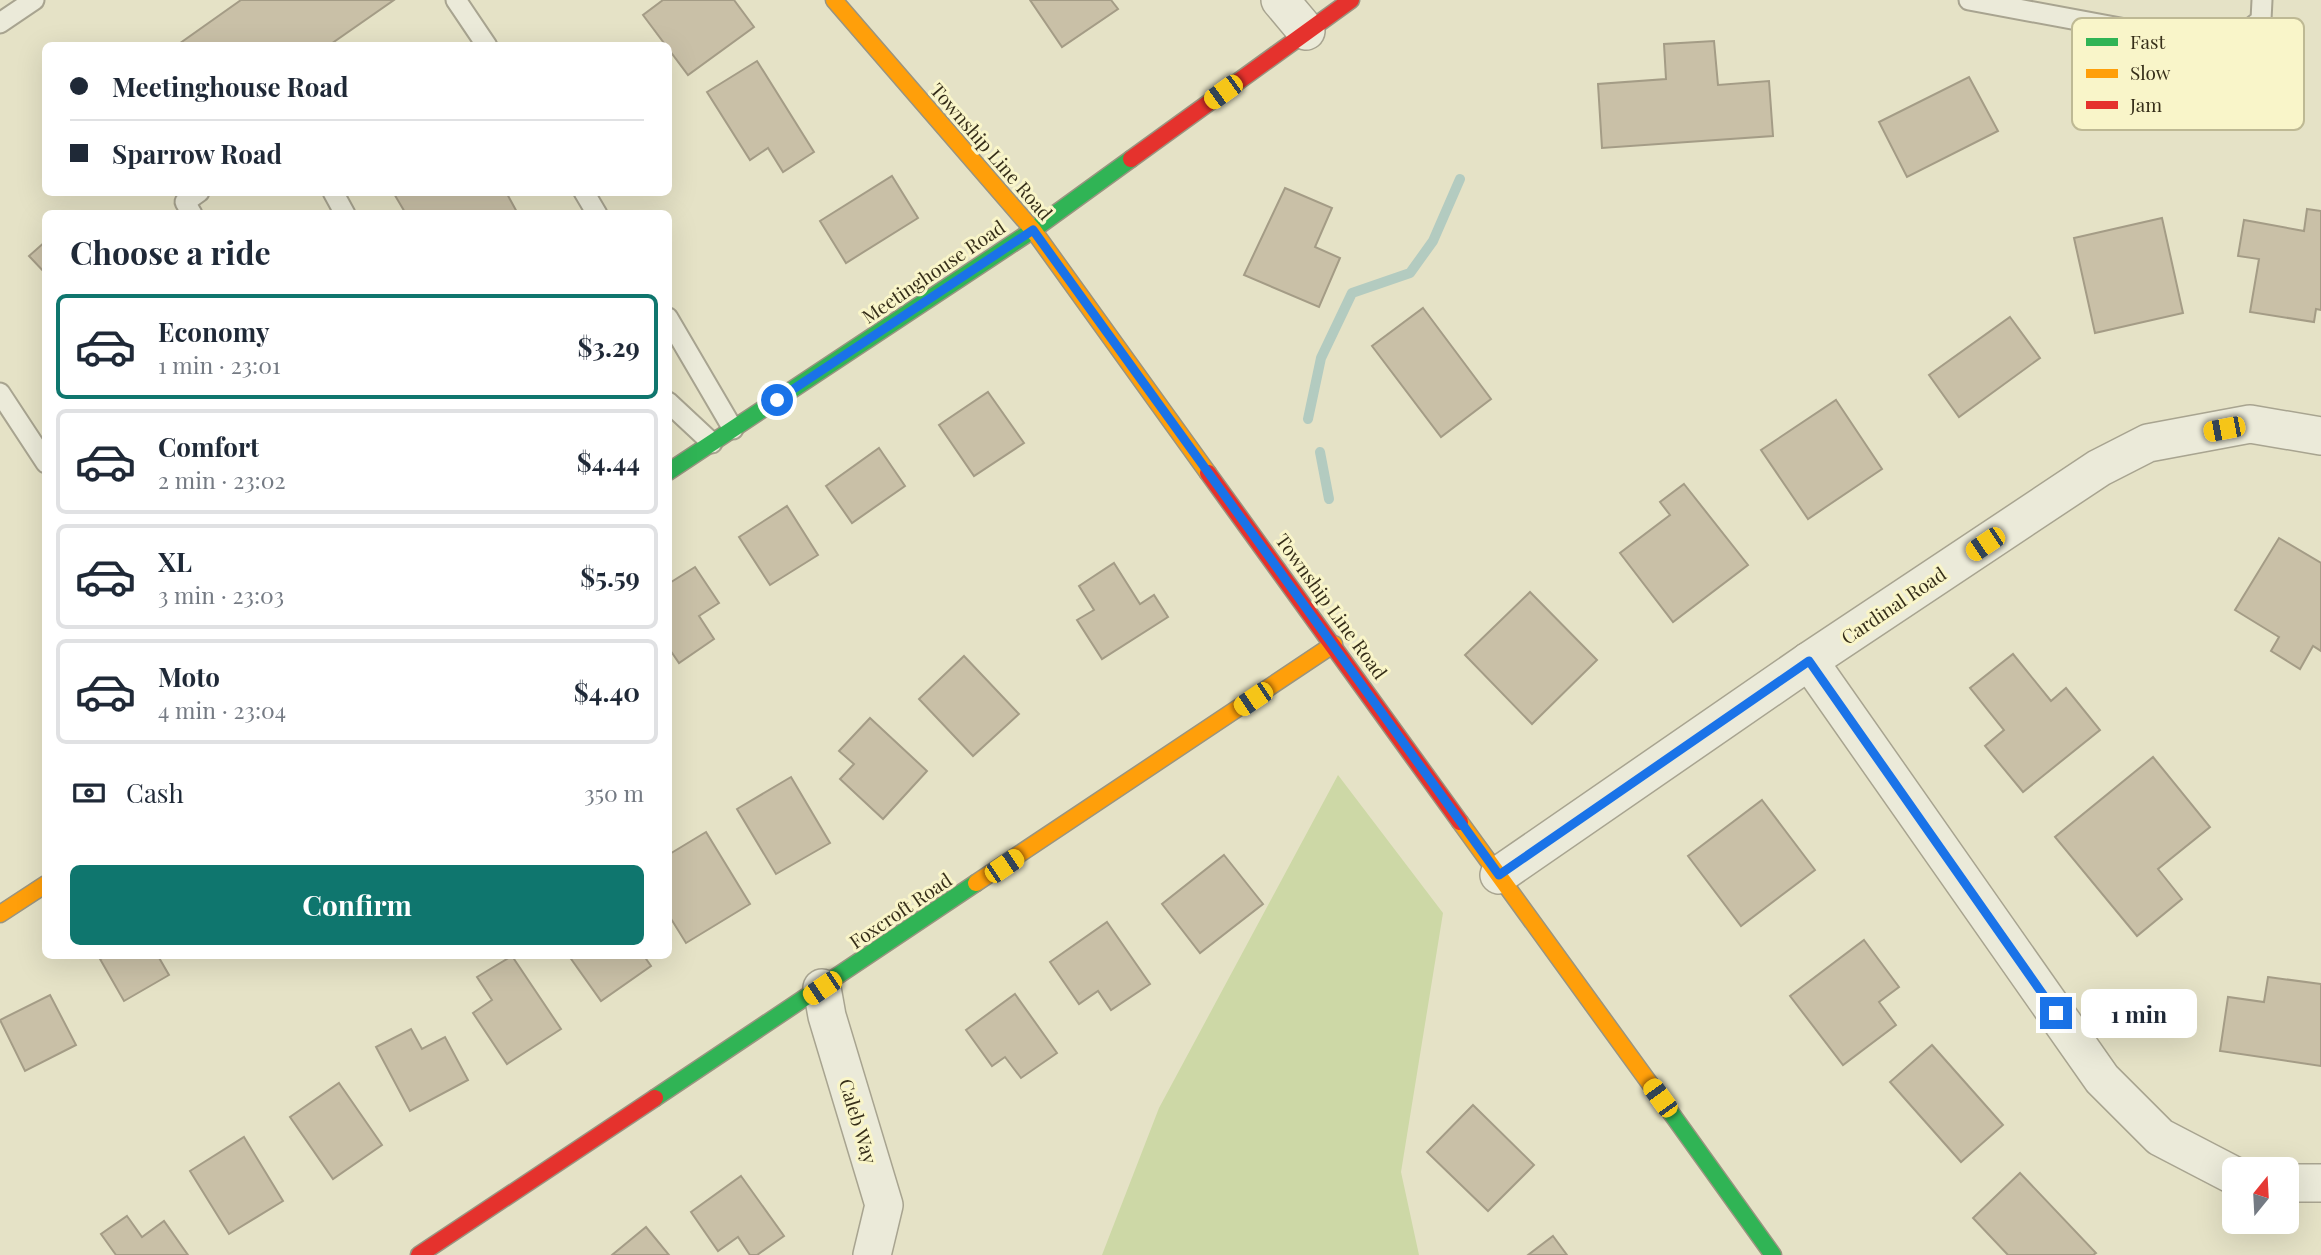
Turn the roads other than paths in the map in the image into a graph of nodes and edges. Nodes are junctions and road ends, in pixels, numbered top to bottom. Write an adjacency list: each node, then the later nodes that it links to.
1 (34, 0): 10 (lane)
2 (456, 0): 12 (lane)
3 (834, 0): 15 (street, Township Line Road)
4 (1280, 0): 11 (street)
5 (1351, 0): 11 (street, Meetinghouse Road)
6 (1969, 0): 9 (lane)
7 (2262, 0): 8 (lane)
8 (2261, 18)
9 (2072, 19)
10 (0, 23)
11 (1306, 31): 15 (street, Meetinghouse Road)
12 (483, 42)
13 (193, 196): 14 (lane)
14 (190, 210)
15 (1033, 230): 19 (street, Meetinghouse Road); 24 (street, Township Line Road)
16 (672, 325): 19 (lane)
17 (0, 393): 22 (lane)
18 (672, 406): 21 (lane)
19 (733, 429): 21 (street, Meetinghouse Road)
20 (2321, 436): 25 (street, Cardinal Road)
21 (712, 443): 23 (street, Meetinghouse Road)
22 (42, 457)
23 (672, 469)
24 (1334, 645): 26 (street, Township Line Road); 29 (street, Foxcroft Road)
25 (1809, 661): 26 (street, Cardinal Road); 30 (street)
26 (1499, 875): 35 (street, Township Line Road)
27 (42, 887): 28 (street)
28 (0, 914)
29 (822, 988): 33 (street, Foxcroft Road); 34 (street, Caleb Way)
30 (2222, 1169)
31 (2300, 1183): 32 (street)
32 (2321, 1183)
33 (419, 1255)
34 (872, 1255)
35 (1773, 1255)

